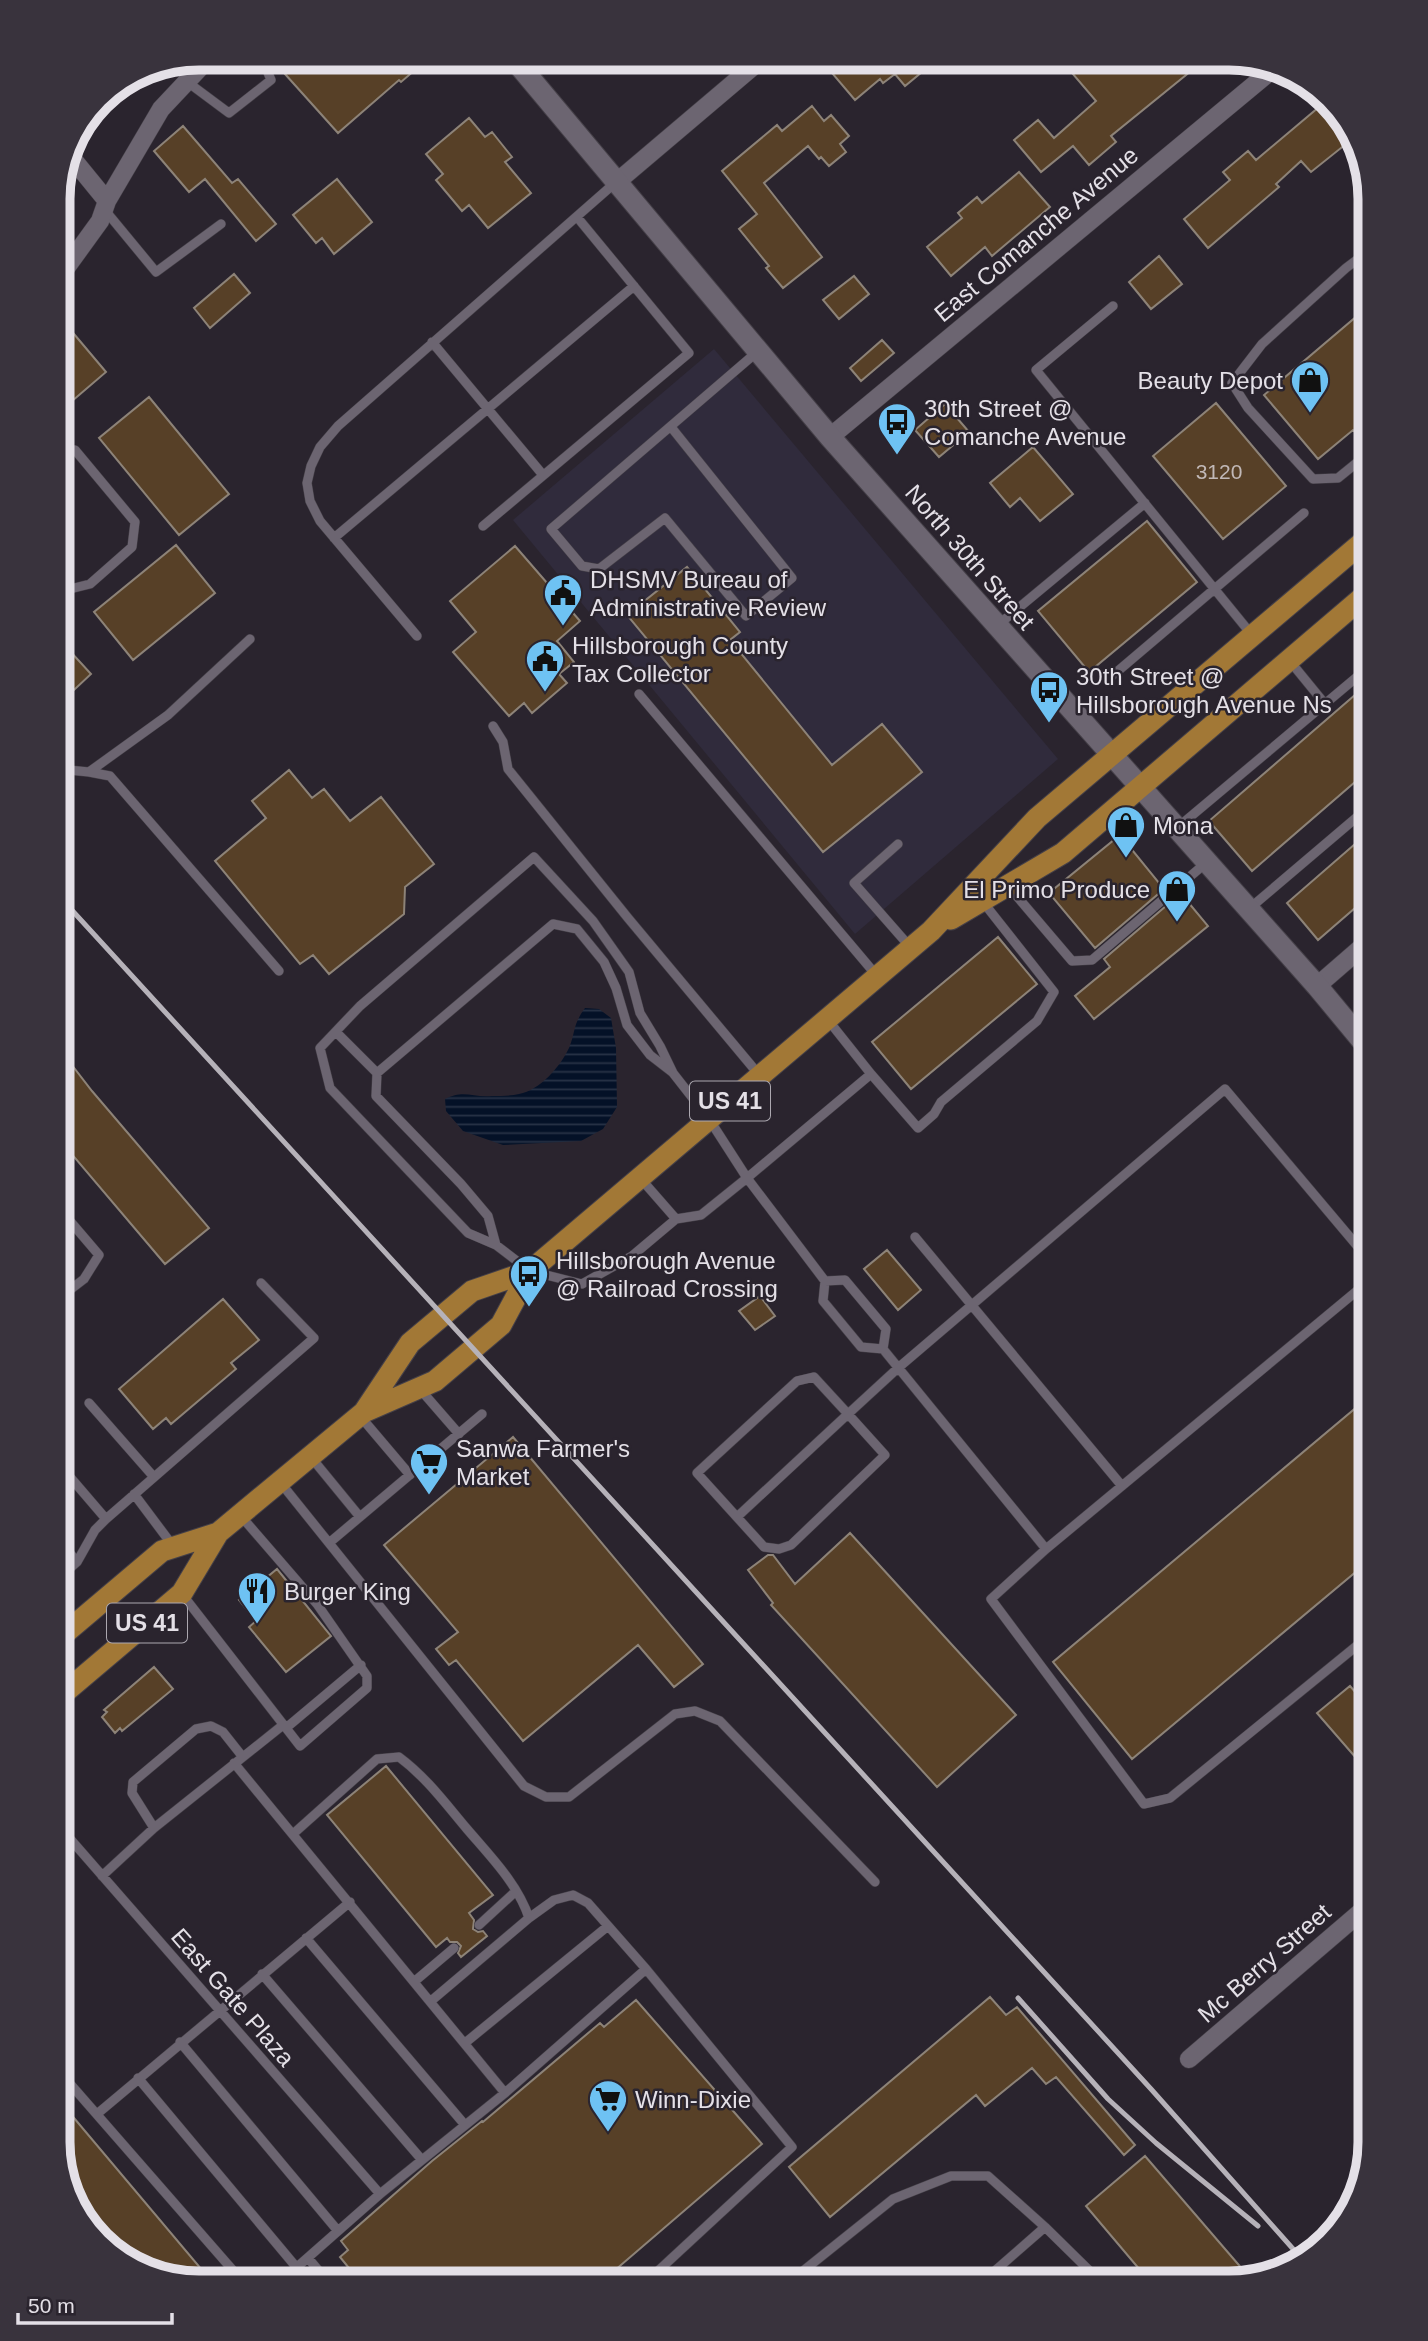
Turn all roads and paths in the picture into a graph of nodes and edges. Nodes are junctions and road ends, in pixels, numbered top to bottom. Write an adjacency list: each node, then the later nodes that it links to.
1 (197, 70): 6 (street)
2 (268, 70): 6 (lane)
3 (523, 70): 8 (street, North 30th Street)
4 (749, 70): 8 (street)
5 (1265, 75): 20 (street, East Comanche Avenue)
6 (186, 81): 9 (street)
7 (75, 163): 9 (street)
8 (618, 181): 10 (lane); 17 (street, North 30th Street)
9 (106, 205): 11 (lane); 13 (street)
10 (577, 217): 14 (lane); 16 (lane)
11 (221, 224)
12 (1358, 259): 22 (lane)
13 (70, 262)
14 (634, 286): 18 (lane); 23 (lane)
15 (1113, 306): 24 (lane)
16 (432, 342): 18 (lane); 27 (lane)
17 (758, 350): 19 (lane); 20 (street, North 30th Street)
18 (487, 409): 23 (lane); 27 (lane)
19 (671, 428): 19 (lane)
20 (830, 437): 32 (street, North 30th Street)
21 (70, 451): 29 (lane)
22 (1358, 462)
23 (543, 475): 26 (lane)
24 (1144, 503): 30 (lane); 32 (lane)
25 (1304, 513): 30 (lane)
26 (483, 526)
27 (334, 538): 34 (lane)
28 (1358, 546): 33 (main road, US 41)
29 (70, 589)
30 (1215, 589): 33 (lane); 37 (lane)
31 (1358, 606): 36 (main road, US 41)
32 (997, 626): 42 (street, North 30th Street)
33 (1252, 635): 42 (main road, US 41)
34 (417, 636)
35 (250, 639): 44 (lane)
36 (1289, 660): 40 (lane); 45 (main road, US 41)
37 (1112, 676)
38 (1358, 676): 40 (lane)
39 (639, 694): 57 (lane)
40 (1325, 704): 47 (lane)
41 (493, 726): 65 (lane)
42 (1110, 755): 45 (street, North 30th Street); 53 (main road, US 41)
43 (70, 770): 44 (lane)
44 (89, 772): 56 (lane)
45 (1141, 787): 47 (street, North 30th Street); 50 (main road, US 41)
46 (1358, 816): 52 (lane)
47 (1177, 828): 49 (street, North 30th Street)
48 (898, 844): 54 (lane)
49 (1207, 862): 50 (lane); 52 (street, North 30th Street)
50 (1007, 886): 51 (main road, US 41)
51 (981, 901): 53 (main road, US 41); 64 (lane)
52 (1249, 909): 58 (street, North 30th Street)
53 (931, 931): 54 (main road, US 41)
54 (911, 948): 57 (main road, US 41)
55 (1358, 950): 58 (street)
56 (279, 971)
57 (877, 976): 59 (main road, US 41)
58 (1317, 986): 61 (street, North 30th Street)
59 (827, 1019): 64 (lane); 65 (main road, US 41)
60 (335, 1032): 62 (lane); 63 (lane); 72 (lane)
61 (1358, 1036)
62 (377, 1073): 63 (lane); 72 (lane)
63 (673, 1073): 66 (lane)
64 (871, 1074): 68 (lane)
65 (760, 1076): 66 (main road, US 41)
66 (709, 1119): 67 (main road, US 41); 68 (lane)
67 (640, 1178): 69 (lane); 74 (main road, US 41)
68 (747, 1178): 69 (lane); 75 (lane)
69 (676, 1219): 74 (lane)
70 (70, 1221): 77 (lane)
71 (915, 1237): 79 (lane)
72 (496, 1245): 74 (lane)
73 (1358, 1247): 79 (lane)
74 (530, 1272): 82 (main road, US 41); 84 (main road, US 41)
75 (825, 1282): 80 (lane); 80 (lane)
76 (261, 1283): 90 (lane)
77 (70, 1289)
78 (1358, 1290): 93 (lane)
79 (973, 1306): 81 (lane); 93 (lane)
80 (883, 1349): 81 (lane)
81 (898, 1368): 86 (lane); 102 (lane)
82 (419, 1388): 84 (main road, US 41); 87 (lane)
83 (89, 1403): 90 (lane)
84 (362, 1414): 88 (main road, US 41); 89 (lane)
85 (482, 1414): 87 (lane)
86 (849, 1414): 97 (lane); 97 (lane); 97 (lane)
87 (459, 1434): 89 (lane)
88 (310, 1456): 92 (main road, US 41); 96 (lane)
89 (410, 1475): 96 (lane)
90 (153, 1476): 94 (lane)
91 (70, 1477): 98 (lane)
92 (279, 1482): 95 (main road, US 41); 100 (lane)
93 (1122, 1486): 102 (lane)
94 (134, 1494): 98 (lane); 101 (lane)
95 (240, 1515): 99 (main road, US 41); 109 (lane)
96 (360, 1517): 100 (lane)
97 (737, 1517)
98 (106, 1519): 104 (lane)
99 (218, 1533): 101 (main road, US 41); 106 (main road, US 41)
100 (329, 1543): 118 (lane)
101 (174, 1547): 107 (main road, US 41)
102 (1046, 1549): 108 (lane)
103 (70, 1553): 104 (lane)
104 (77, 1562): 105 (lane)
105 (70, 1567)
106 (181, 1593): 110 (main road, US 41); 111 (lane)
107 (70, 1629)
108 (1358, 1645)
109 (360, 1665): 111 (lane); 111 (lane)
110 (70, 1688)
111 (285, 1726): 112 (lane)
112 (242, 1756): 113 (lane); 114 (lane)
113 (234, 1763): 114 (lane); 115 (lane)
114 (154, 1828): 117 (lane)
115 (293, 1834): 119 (lane); 120 (lane)
116 (70, 1839): 117 (lane, East Gate Plaza)
117 (102, 1876): 131 (lane, East Gate Plaza)
118 (875, 1882)
119 (516, 1891): 122 (lane); 123 (lane)
120 (350, 1902): 125 (lane); 129 (lane)
121 (1358, 1914): 134 (street, Mc Berry Street)
122 (529, 1918): 124 (lane); 130 (lane)
123 (479, 1925)
124 (608, 1926): 127 (lane); 133 (lane)
125 (306, 1938): 128 (lane); 139 (lane)
126 (454, 1948): 129 (lane)
127 (646, 1969): 137 (lane); 149 (lane)
128 (262, 1974): 131 (lane); 140 (lane)
129 (415, 1981): 130 (lane)
130 (431, 2001): 133 (lane)
131 (219, 2010): 132 (lane); 141 (lane, East Gate Plaza)
132 (180, 2042): 135 (lane); 143 (lane)
133 (465, 2043): 137 (lane)
134 (1189, 2059)
135 (138, 2078): 138 (lane); 145 (lane)
136 (70, 2084): 138 (lane)
137 (505, 2093): 139 (lane)
138 (97, 2114): 146 (lane)
139 (465, 2125): 140 (lane)
140 (422, 2160): 141 (lane)
141 (380, 2194): 143 (lane)
142 (1045, 2227): 150 (lane); 151 (lane); 152 (lane)
143 (338, 2231): 144 (lane)
144 (308, 2258): 145 (lane); 148 (lane)
145 (297, 2267): 147 (lane)
146 (234, 2271)
147 (292, 2271)
148 (319, 2271)
149 (658, 2271)
150 (803, 2271)
151 (995, 2271)
152 (1090, 2271)

